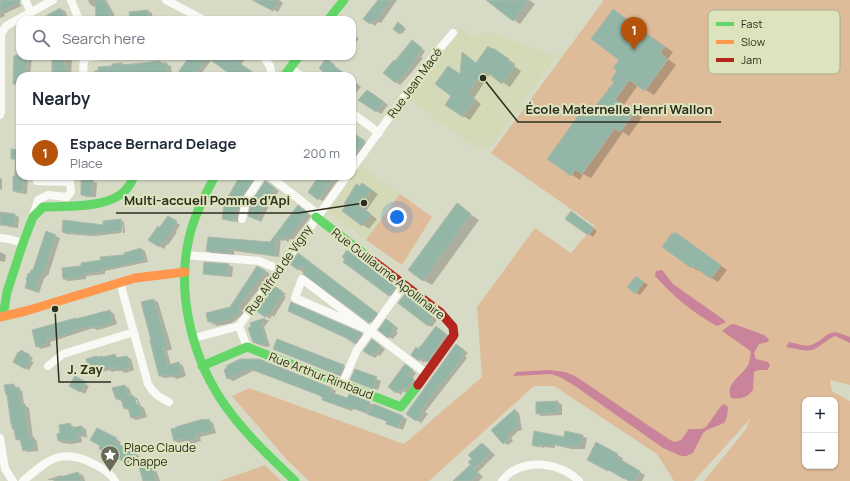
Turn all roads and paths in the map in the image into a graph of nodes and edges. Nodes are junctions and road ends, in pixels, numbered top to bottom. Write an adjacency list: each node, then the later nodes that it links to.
1 (25, 0): 6 (street)
2 (53, 0): 6 (street)
3 (71, 0): 8 (street)
4 (166, 0): 9 (street)
5 (344, 0): 10 (street)
6 (31, 12): 7 (street)
7 (24, 16)
8 (77, 16)
9 (196, 16)
10 (331, 16)
11 (16, 20): 21 (street)
12 (453, 33): 23 (street, Rue Jean Macé)
13 (84, 60): 17 (street)
14 (266, 60): 18 (street)
15 (296, 60): 16 (street)
16 (290, 68): 19 (street); 20 (street)
17 (83, 72)
18 (271, 72)
19 (287, 72)
20 (296, 72)
21 (0, 115)
22 (356, 116): 23 (street)
23 (379, 132): 24 (street)
24 (356, 164)
25 (132, 180): 32 (street)
26 (213, 180): 36 (street)
27 (259, 180): 33 (street)
28 (273, 180): 31 (street)
29 (344, 180): 31 (street, Rue Alfred de Vigny)
30 (37, 181): 32 (street)
31 (317, 215): 37 (street, Rue Alfred de Vigny); 40 (street, Rue Guillaume Apollinaire)
32 (33, 217): 35 (street)
33 (242, 219)
34 (0, 238): 35 (street)
35 (22, 243): 41 (street)
36 (186, 255): 37 (street); 38 (street)
37 (279, 269): 42 (street, Rue Alfred de Vigny)
38 (184, 272): 39 (street); 45 (street)
39 (120, 282): 41 (street); 44 (street)
40 (404, 285): 43 (street); 49 (street, Rue Guillaume Apollinaire)
41 (2, 316)
42 (239, 326): 45 (street, Rue Alfred de Vigny); 46 (street)
43 (371, 330): 43 (street); 49 (street); 50 (street)
44 (134, 332): 47 (street); 51 (street)
45 (194, 338): 48 (street)
46 (247, 347): 48 (street); 50 (street, Rue Arthur Rimbaud)
47 (48, 366)
48 (202, 366): 56 (street)
49 (427, 374): 50 (street, Rue Arthur Rimbaud)
50 (342, 384)
51 (169, 402)
52 (0, 438): 53 (street)
53 (13, 481)
54 (23, 481): 55 (street)
55 (115, 481)
56 (295, 481)
57 (502, 481): 58 (street)
58 (579, 481)

